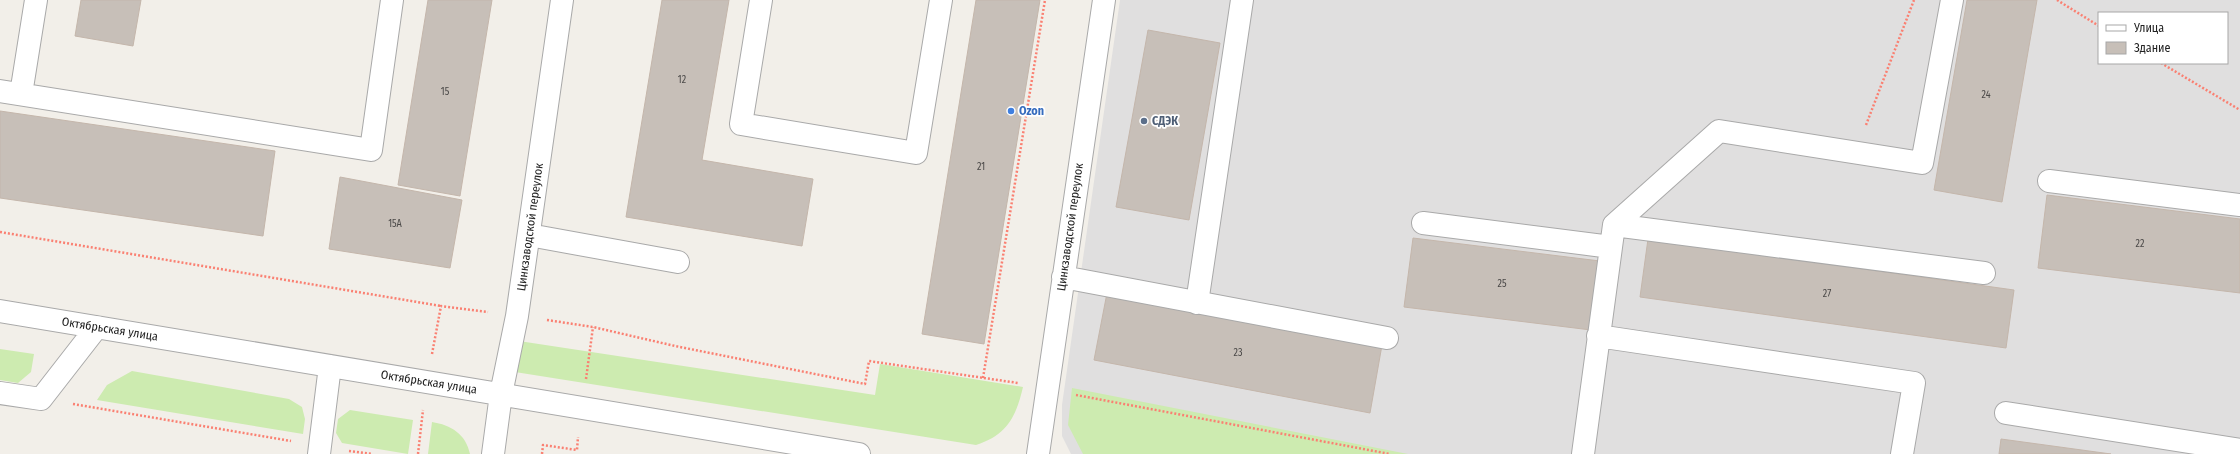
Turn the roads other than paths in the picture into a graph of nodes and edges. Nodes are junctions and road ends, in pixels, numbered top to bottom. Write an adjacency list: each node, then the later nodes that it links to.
1 (36, 0): 9 (street)
2 (392, 0): 9 (street)
3 (562, 0): 14 (street, Цинкзаводской переулок)
4 (761, 0): 5 (street)
5 (941, 0)
6 (1104, 0): 18 (street, Цинкзаводской переулок)
7 (1242, 0): 19 (street)
8 (1952, 0): 13 (street)
9 (10, 92)
10 (2049, 181): 11 (street)
11 (2240, 206)
12 (1423, 222): 15 (street)
13 (1614, 225): 15 (street); 17 (street)
14 (528, 235): 16 (street); 26 (street, Цинкзаводской переулок)
15 (1611, 247): 22 (street)
16 (678, 262)
17 (1984, 273)
18 (1063, 278): 19 (street); 32 (street, Цинкзаводской переулок)
19 (1197, 303): 23 (street)
20 (0, 311): 21 (street, Октябрьская улица)
21 (96, 327): 24 (street, Октябрьская улица); 25 (street)
22 (1598, 336): 33 (street); 34 (street)
23 (1387, 338)
24 (330, 366): 26 (street, Октябрьская улица); 28 (street)
25 (0, 393)
26 (502, 394): 30 (street, Цинкзаводской переулок); 31 (street, Октябрьская улица)
27 (2006, 413): 29 (street)
28 (320, 450)
29 (2240, 450)
30 (493, 454)
31 (859, 454)
32 (1038, 454)
33 (1583, 454)
34 (1902, 454)

